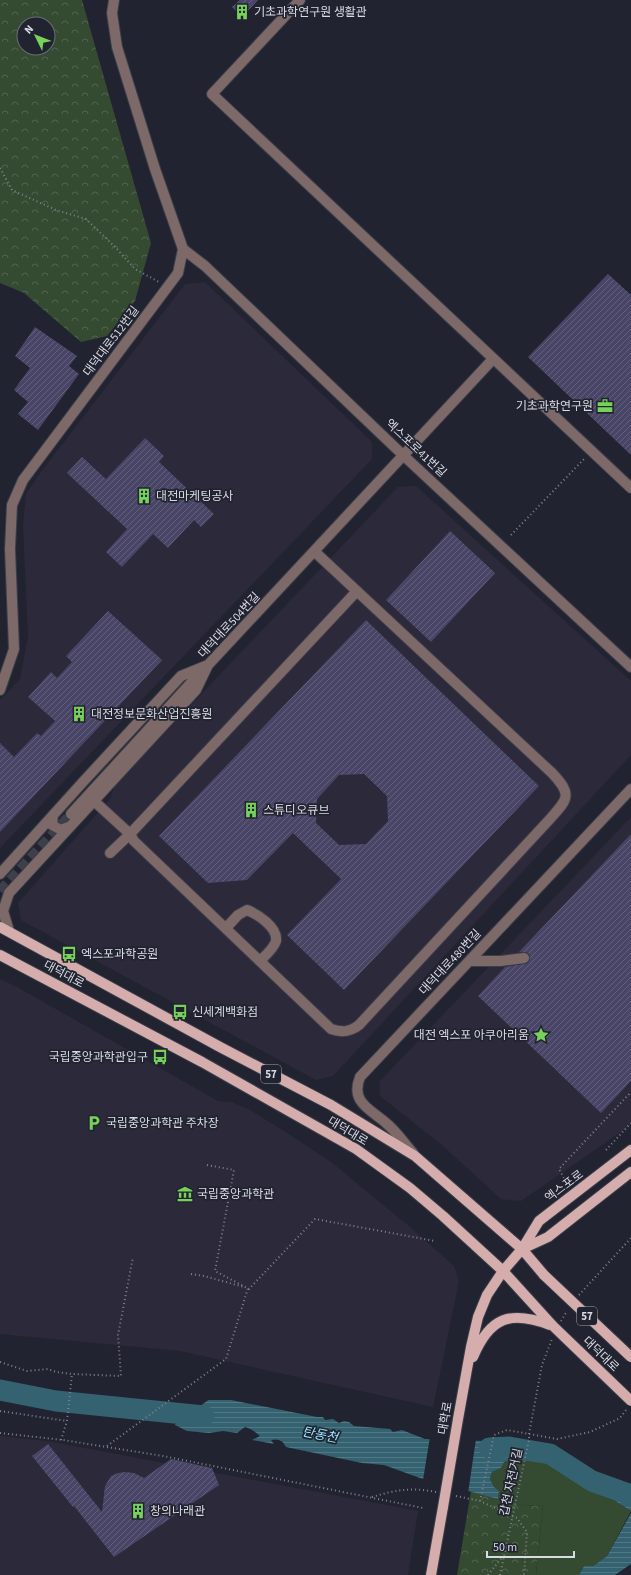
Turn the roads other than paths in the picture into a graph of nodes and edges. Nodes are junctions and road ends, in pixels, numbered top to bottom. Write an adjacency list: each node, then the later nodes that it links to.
1 (114, 0): 3 (street, 대덕대로512번길)
2 (300, 0): 4 (street)
3 (183, 249): 5 (street, 엑스포로41번길); 11 (street, 대덕대로512번길)
4 (493, 359): 5 (street, 대덕대로504번길); 6 (street)
5 (404, 456): 7 (street, 대덕대로504번길); 10 (street, 엑스포로41번길)
6 (631, 488)
7 (315, 552): 8 (street); 9 (street, 대덕대로504번길)
8 (357, 591): 17 (street); 24 (street)
9 (208, 665): 13 (street, 대덕대로504번길); 14 (street); 15 (street)
10 (631, 667)
11 (0, 690)
12 (631, 789): 25 (street, 대덕대로480번길)
13 (94, 801): 16 (street, 대덕대로504번길); 17 (street)
14 (70, 814)
15 (53, 815): 16 (street); 19 (street)
16 (72, 826): 21 (street, 대덕대로504번길)
17 (130, 834): 18 (street); 20 (street)
18 (110, 853)
19 (0, 874)
20 (226, 928): 24 (street); 24 (street)
21 (4, 929): 27 (main road, 대덕대로 / 57)
22 (0, 955): 30 (main road, 대덕대로 / 57)
23 (524, 958): 25 (street)
24 (260, 961)
25 (469, 961): 27 (street, 대덕대로480번길)
26 (631, 1150): 29 (main road, 엑스포로)
27 (415, 1156): 29 (main road, 대덕대로 / 57)
28 (631, 1172): 29 (main road, 엑스포로)
29 (522, 1249): 30 (main road, 엑스포로); 32 (main road, 대덕대로 / 57, bridge)
30 (502, 1271): 31 (main road, 대덕대로 / 57); 33 (main road, 대학로)
31 (553, 1326): 33 (main road); 34 (main road, 대덕대로 / 57, bridge)
32 (631, 1357)
33 (465, 1378): 35 (main road, 대학로, bridge)
34 (629, 1405)
35 (431, 1575)

